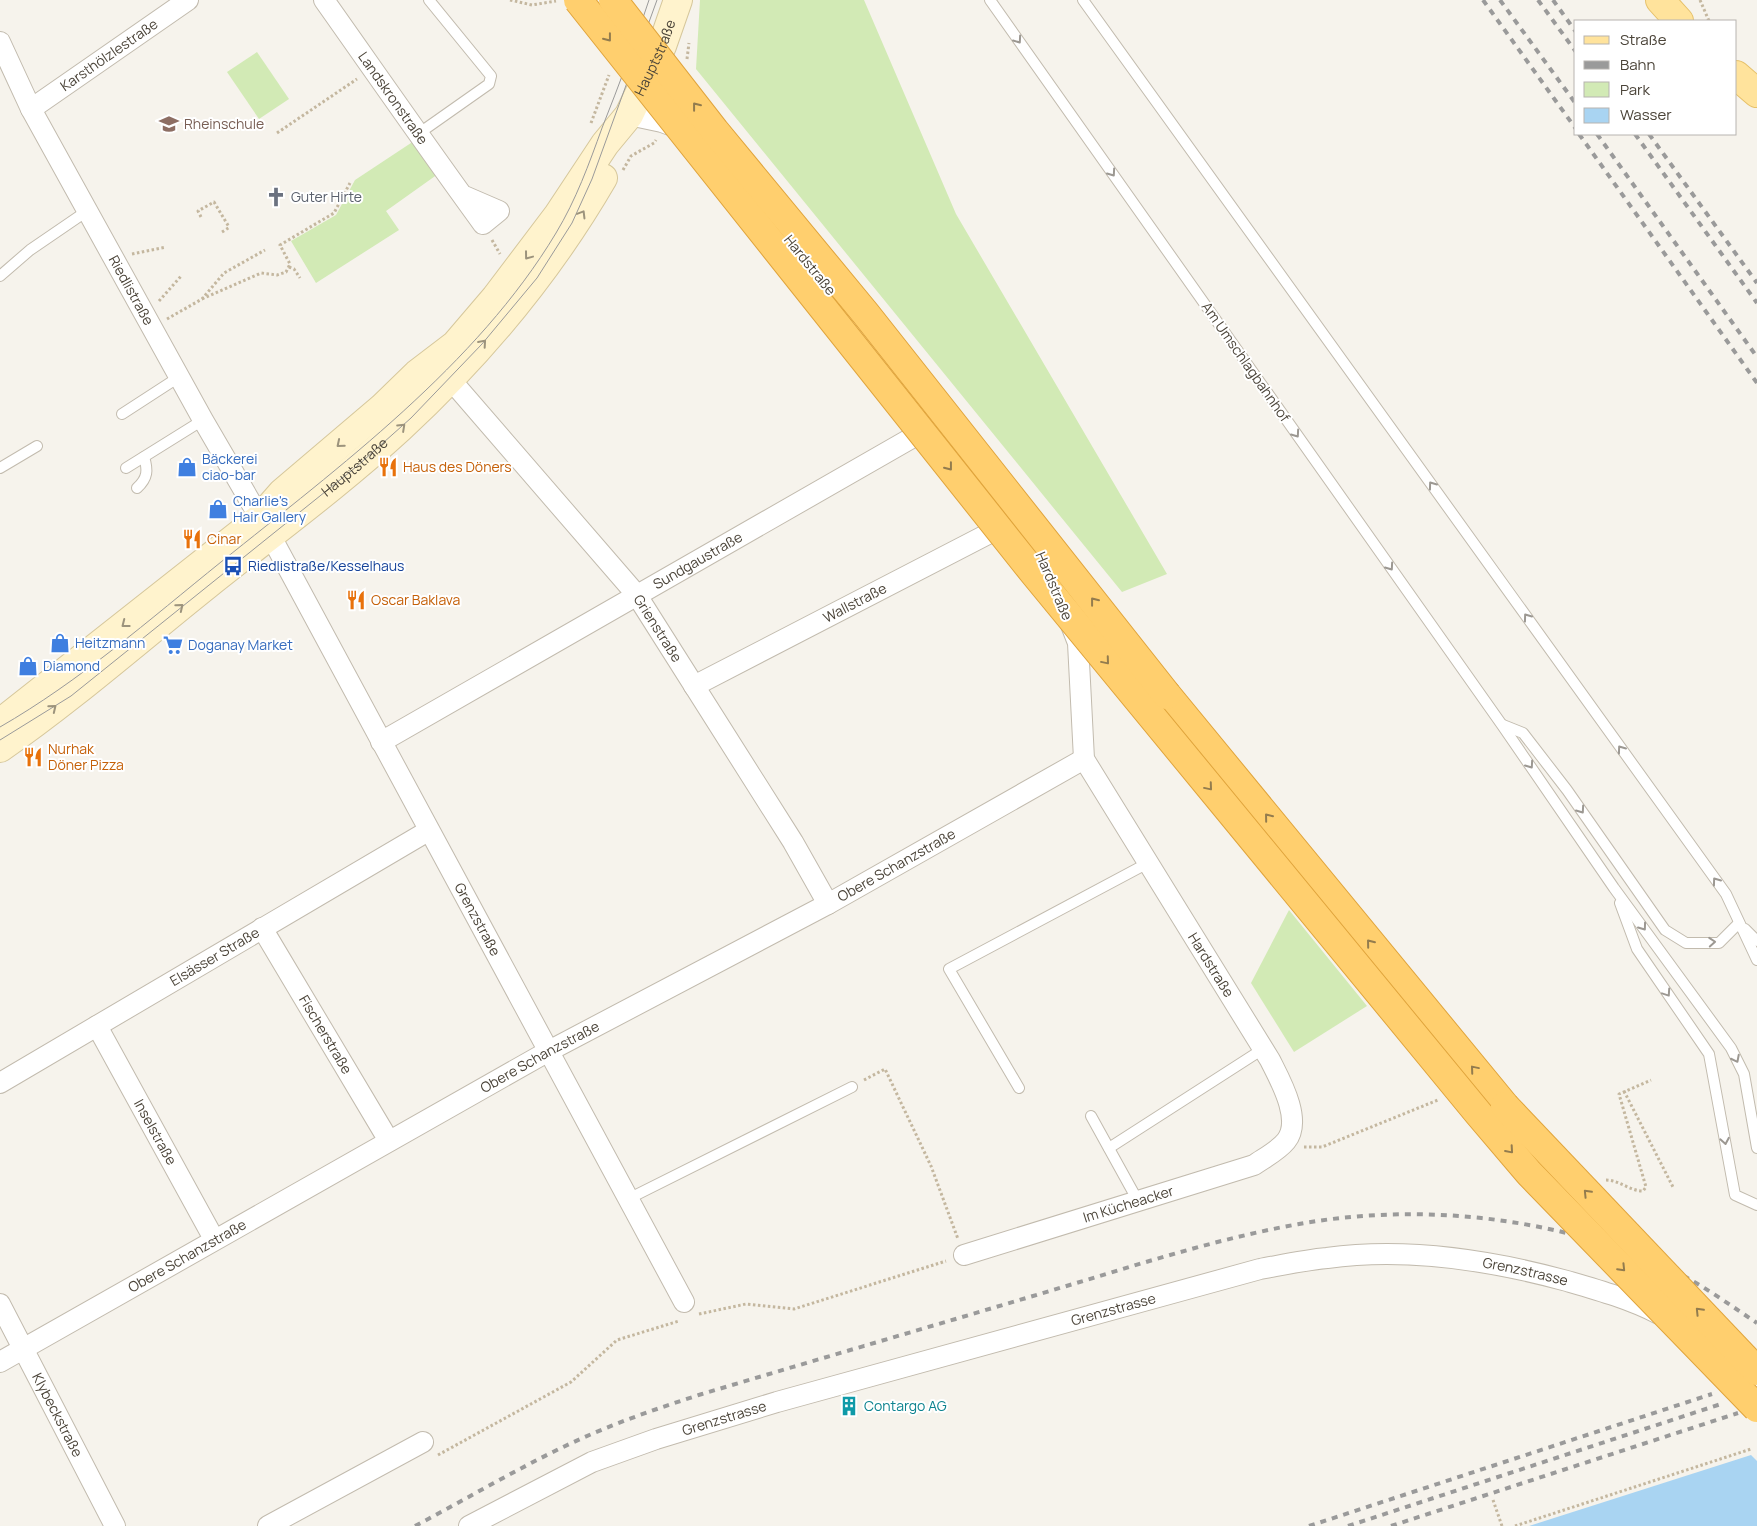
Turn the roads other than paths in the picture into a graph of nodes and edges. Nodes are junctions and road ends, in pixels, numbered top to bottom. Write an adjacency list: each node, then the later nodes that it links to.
1 (188, 0): 14 (street, Karsthölzlestraße)
2 (324, 0): 16 (street, Landskronstraße)
3 (429, 0): 16 (lane)
4 (578, 0): 68 (highway, one-way to 68, bridge)
5 (613, 0): 66 (highway, one-way to 5, bridge)
6 (678, 0): 15 (main road, Hauptstraße)
7 (990, 0): 35 (lane, Am Umschlagbahnhof, one-way to 35)
8 (1083, 0): 42 (lane, one-way to 8)
9 (1660, 0): 10 (main road)
10 (1678, 20)
11 (0, 42): 14 (street, Riedlistraße)
12 (1737, 77): 13 (main road)
13 (1757, 93)
14 (30, 109): 17 (street, Riedlistraße)
15 (629, 115): 21 (main road, Hauptstraße, one-way to 15); 24 (street, Hardstraße); 31 (main road, Hauptstraße, one-way to 31)
16 (418, 134): 18 (street, Landskronstraße)
17 (87, 211): 19 (lane); 20 (street, Riedlistraße)
18 (483, 224)
19 (0, 276)
20 (179, 377): 22 (lane); 23 (street, Riedlistraße)
21 (450, 379): 31 (main road, Hauptstraße, one-way to 21); 32 (street, Grienstraße)
22 (122, 414)
23 (202, 420): 26 (lane); 31 (street, Riedlistraße)
24 (936, 424): 30 (street, Hardstraße); 32 (street, Sundgaustraße)
25 (37, 446): 27 (lane)
26 (144, 457): 28 (lane); 29 (lane)
27 (0, 468)
28 (126, 468)
29 (137, 488)
30 (1015, 520): 33 (street, Wallstraße); 37 (street, Hardstraße)
31 (265, 527): 34 (main road, Hauptstraße); 36 (street, Grenzstraße)
32 (636, 594): 33 (street, Grienstraße); 36 (street, Sundgaustraße)
33 (694, 686): 41 (street, Grienstraße)
34 (5, 725)
35 (1502, 725): 40 (lane, Am Umschlagbahnhof, one-way to 40); 42 (lane, one-way to 42)
36 (381, 742): 38 (street, Grenzstraße)
37 (1084, 759): 39 (street, Hardstraße); 41 (street, Obere Schanzstraße)
38 (428, 831): 43 (street, Elsässer Straße); 48 (street, Grenzstraße)
39 (1148, 863): 47 (street, Hardstraße); 51 (lane)
40 (1614, 888): 56 (lane, one-way to 56); 59 (lane, one-way to 59)
41 (828, 904): 48 (street, Obere Schanzstraße)
42 (1740, 923): 44 (lane); 45 (lane)
43 (262, 928): 46 (street, Elsässer Straße); 54 (street, Fischerstraße)
44 (1757, 941)
45 (1757, 960)
46 (97, 1026): 49 (street, Elsässer Straße); 60 (street, Inselstraße)
47 (1263, 1049): 53 (street, Hardstraße); 55 (lane)
48 (547, 1052): 54 (street, Obere Schanzstraße); 57 (street, Grenzstraße)
49 (0, 1083)
50 (852, 1087): 57 (lane)
51 (1019, 1088)
52 (1091, 1116): 55 (lane)
53 (1287, 1140): 58 (street, Im Kücheacker)
54 (389, 1141): 60 (street, Obere Schanzstraße)
55 (1109, 1148): 58 (lane)
56 (1757, 1148)
57 (628, 1199): 63 (street, Grenzstraße)
58 (1138, 1201): 61 (street, Im Kücheacker)
59 (1757, 1205)
60 (214, 1239): 64 (street, Obere Schanzstraße)
61 (964, 1255)
62 (0, 1304): 64 (street, Klybeckstraße)
63 (686, 1313)
64 (24, 1348): 65 (street, Obere Schanzstraße); 70 (street, Klybeckstraße)
65 (0, 1362)
66 (1757, 1371)
67 (1757, 1387): 72 (street, Grenzstrasse)
68 (1757, 1408)
69 (429, 1450): 71 (street)
70 (115, 1526)
71 (268, 1526)
72 (469, 1526)

